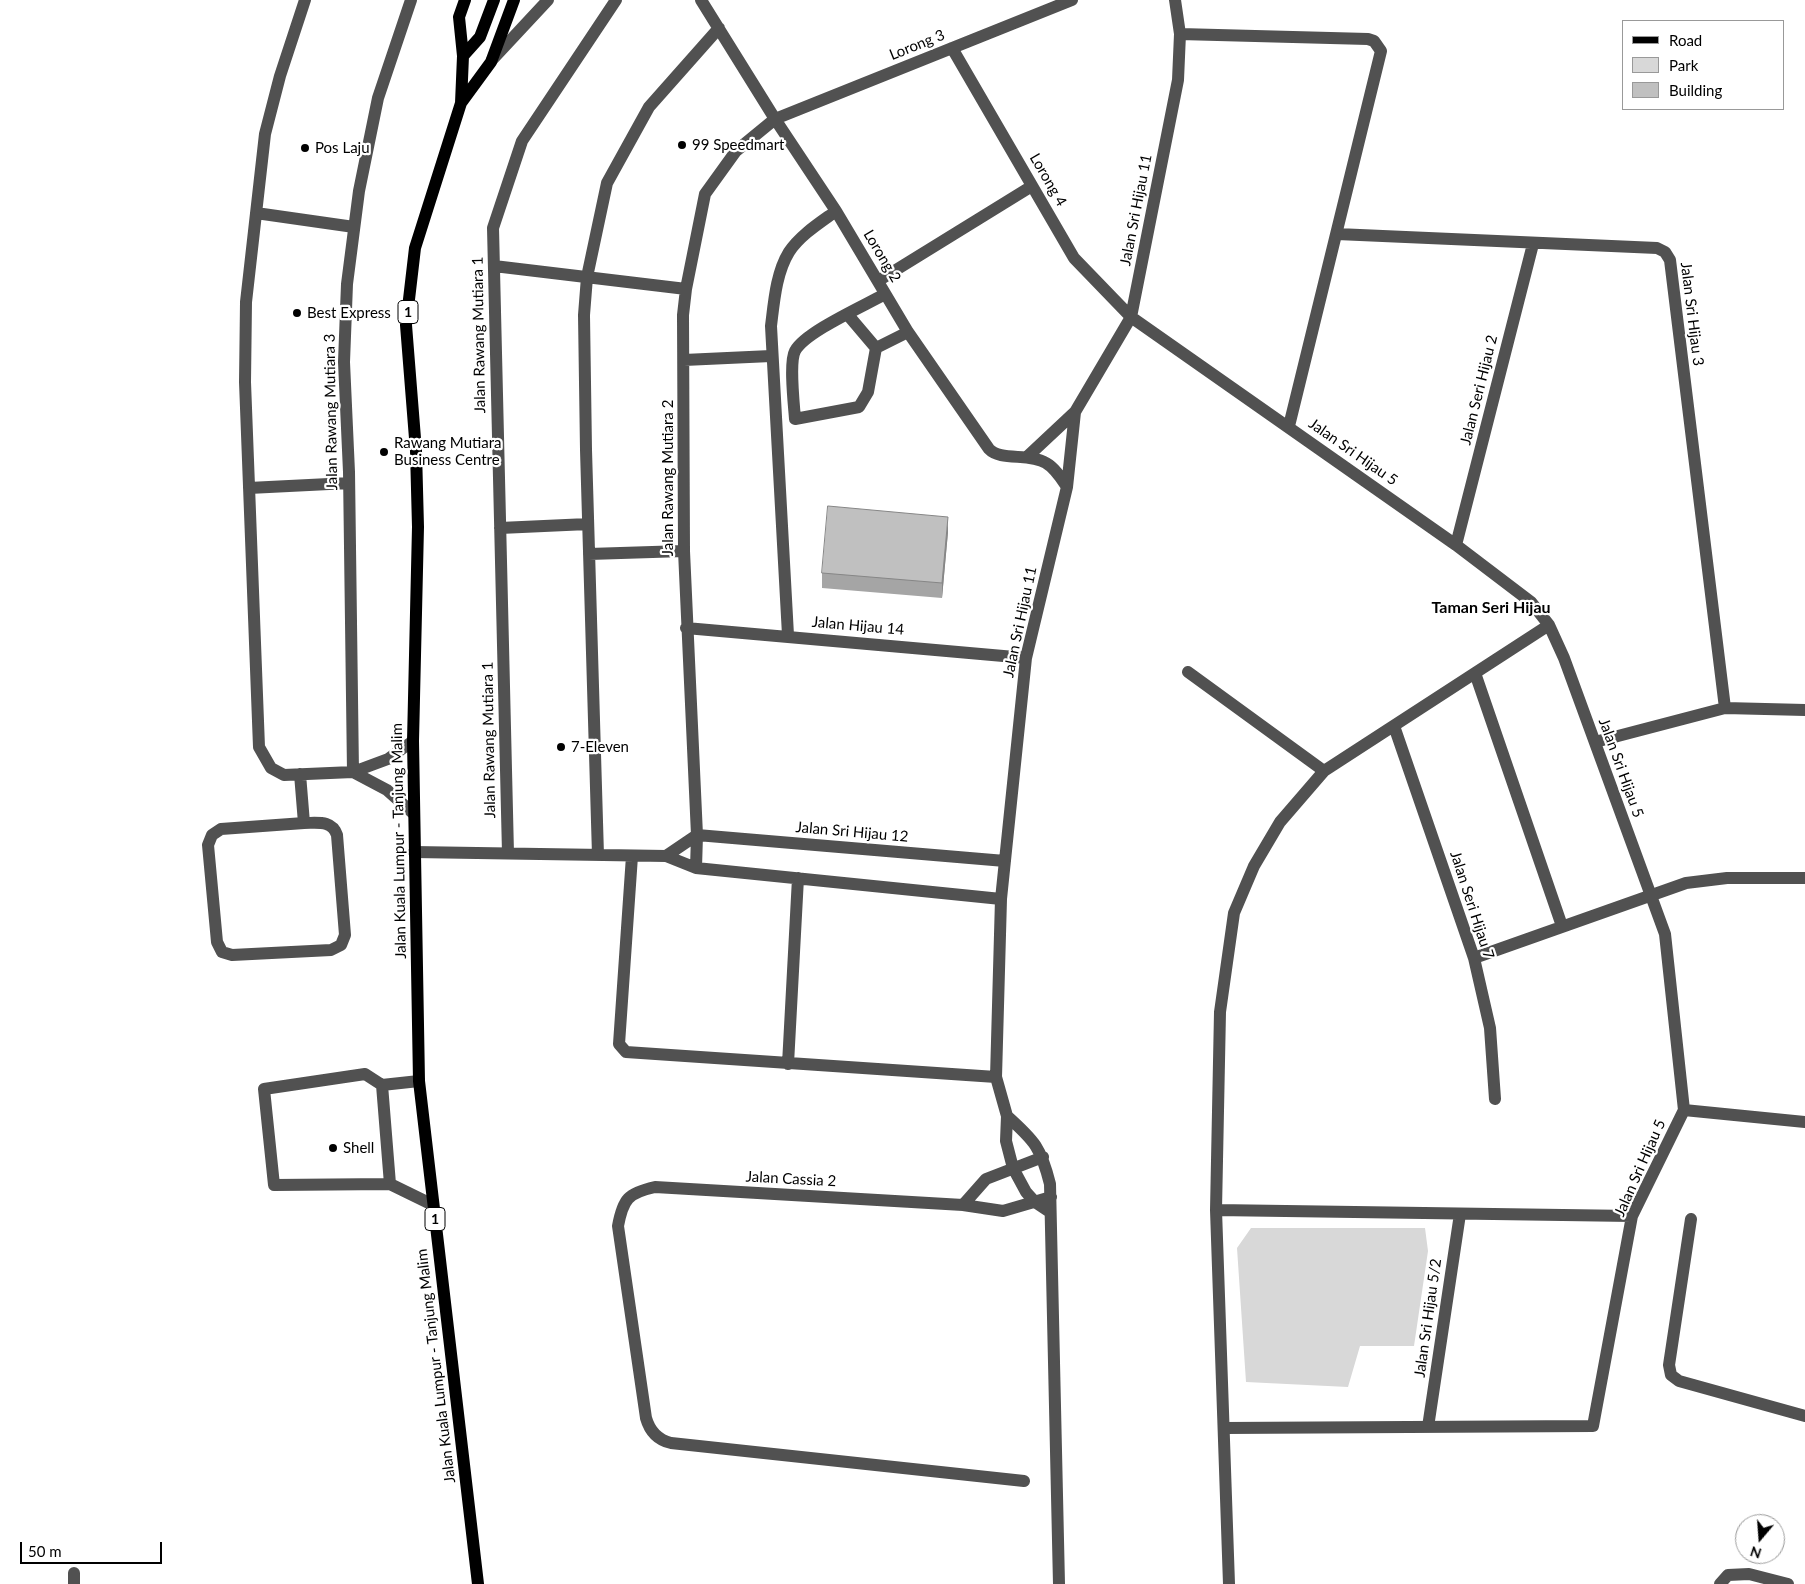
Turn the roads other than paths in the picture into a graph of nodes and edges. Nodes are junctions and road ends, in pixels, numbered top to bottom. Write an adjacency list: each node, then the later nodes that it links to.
1 (305, 0): 22 (street)
2 (412, 0): 23 (street, Jalan Rawang Mutiara 3)
3 (458, 0): 12 (street)
4 (465, 0): 12 (main road, 1)
5 (494, 0): 16 (main road)
6 (514, 0): 17 (main road, 1)
7 (548, 0): 17 (street)
8 (616, 0): 26 (street, Jalan Rawang Mutiara 1)
9 (701, 0): 13 (street, Lorong 2)
10 (1072, 0): 15 (street, Lorong 3)
11 (1175, 0): 14 (street, Jalan Sri Hijau 11)
12 (459, 16): 16 (main road, 1)
13 (719, 28): 19 (street, Lorong 2); 27 (street)
14 (1180, 34): 24 (street); 32 (street, Jalan Sri Hijau 11)
15 (952, 48): 19 (street, Lorong 3); 20 (street, Lorong 4)
16 (463, 56): 18 (main road, 1)
17 (491, 62): 18 (main road, 1)
18 (461, 103): 57 (main road, Jalan Kuala Lumpur - Tanjung Malim / 1)
19 (775, 119): 21 (street, Lorong 2); 29 (street, Jalan Rawang Mutiara 2)
20 (1032, 186): 28 (street); 32 (street, Lorong 4)
21 (836, 211): 28 (street, Lorong 2); 35 (street)
22 (256, 213): 23 (street); 42 (street)
23 (354, 227): 40 (street, Jalan Rawang Mutiara 3)
24 (1337, 234): 25 (street, Jalan Sri Hijau 3); 38 (street)
25 (1533, 244): 45 (street, Jalan Seri Hijau 2); 54 (street, Jalan Sri Hijau 3)
26 (494, 266): 27 (street); 44 (street, Jalan Rawang Mutiara 1)
27 (587, 277): 29 (street); 43 (street)
28 (878, 281): 30 (street, Lorong 2)
29 (686, 289): 36 (street, Jalan Rawang Mutiara 2)
30 (885, 294): 31 (street); 33 (street, Lorong 2)
31 (848, 315): 34 (street); 34 (street)
32 (1131, 317): 37 (street, Jalan Sri Hijau 11); 38 (street, Jalan Sri Hijau 5)
33 (908, 332): 34 (street); 39 (street, Lorong 2)
34 (876, 348)
35 (772, 356): 36 (street); 50 (street)
36 (684, 360): 46 (street, Jalan Rawang Mutiara 2)
37 (1075, 412): 39 (street, Jalan Sri Hijau 11); 41 (street, Jalan Sri Hijau 11)
38 (1289, 426): 45 (street, Jalan Sri Hijau 5)
39 (1028, 456): 41 (street, Lorong 2)
40 (349, 483): 42 (street); 60 (street, Jalan Rawang Mutiara 3)
41 (1067, 487): 51 (street, Jalan Sri Hijau 11)
42 (249, 488): 61 (street)
43 (588, 524): 44 (street); 47 (street)
44 (500, 528): 66 (street, Jalan Rawang Mutiara 1)
45 (1456, 545): 48 (street, Jalan Sri Hijau 5)
46 (684, 551): 47 (street); 49 (street, Jalan Rawang Mutiara 2)
47 (589, 554): 67 (street)
48 (1549, 625): 53 (street); 58 (street, Jalan Sri Hijau 5)
49 (686, 628): 50 (street, Jalan Hijau 14); 64 (street, Jalan Rawang Mutiara 2)
50 (788, 635): 51 (street, Jalan Hijau 14)
51 (1026, 658): 70 (street, Jalan Sri Hijau 11)
52 (1188, 672): 59 (street)
53 (1475, 673): 56 (street); 76 (street)
54 (1725, 708): 55 (street); 58 (street)
55 (1805, 710)
56 (1394, 726): 59 (street); 77 (street, Jalan Seri Hijau 7)
57 (413, 741): 60 (street); 62 (main road, Jalan Kuala Lumpur - Tanjung Malim / 1)
58 (1595, 742): 74 (street, Jalan Sri Hijau 5)
59 (1324, 771): 93 (street)
60 (353, 772): 61 (street); 62 (street)
61 (300, 774): 63 (street)
62 (414, 814): 65 (main road, Jalan Kuala Lumpur - Tanjung Malim / 1)
63 (304, 823): 63 (street)
64 (697, 835): 69 (street); 70 (street, Jalan Sri Hijau 12); 71 (street, Jalan Rawang Mutiara 2)
65 (414, 852): 66 (street); 80 (main road, Jalan Kuala Lumpur - Tanjung Malim / 1)
66 (508, 853): 67 (street)
67 (598, 855): 68 (street)
68 (632, 856): 69 (street); 78 (street)
69 (666, 856): 71 (street)
70 (1005, 861): 75 (street, Jalan Sri Hijau 11)
71 (696, 868): 72 (street)
72 (798, 878): 75 (street); 78 (street)
73 (1805, 878): 74 (street)
74 (1650, 895): 76 (street); 83 (street, Jalan Sri Hijau 5)
75 (1001, 899): 79 (street, Jalan Sri Hijau 11)
76 (1562, 926): 77 (street)
77 (1474, 958): 82 (street, Jalan Seri Hijau 7)
78 (788, 1064): 79 (street)
79 (996, 1077): 84 (street, Jalan Sri Hijau 11)
80 (419, 1081): 81 (street); 91 (main road, Jalan Kuala Lumpur - Tanjung Malim / 1)
81 (382, 1085): 88 (street); 88 (street)
82 (1495, 1099)
83 (1684, 1110): 85 (street); 96 (street, Jalan Sri Hijau 5)
84 (1008, 1116): 86 (street); 87 (street)
85 (1805, 1122)
86 (1043, 1157): 87 (street); 89 (street)
87 (1013, 1168): 90 (street); 92 (street)
88 (390, 1184): 91 (street)
89 (1051, 1197): 90 (street, Jalan Cassia 2); 94 (street)
90 (1035, 1202): 92 (street, Jalan Cassia 2); 94 (street)
91 (433, 1205): 103 (main road, Jalan Kuala Lumpur - Tanjung Malim / 1)
92 (963, 1205): 101 (street, Jalan Cassia 2)
93 (1216, 1210): 95 (street); 100 (street)
94 (1050, 1212): 104 (street)
95 (1460, 1214): 96 (street); 99 (street, Jalan Sri Hijau 5/2)
96 (1632, 1216): 99 (street, Jalan Sri Hijau 5)
97 (1691, 1218): 98 (street)
98 (1805, 1416)
99 (1428, 1427): 100 (street)
100 (1224, 1428): 105 (street)
101 (1024, 1482)
102 (470, 1584): 103 (street)
103 (478, 1584)
104 (1059, 1584)
105 (1229, 1584)
106 (1720, 1584): 107 (street)
107 (1788, 1584)

